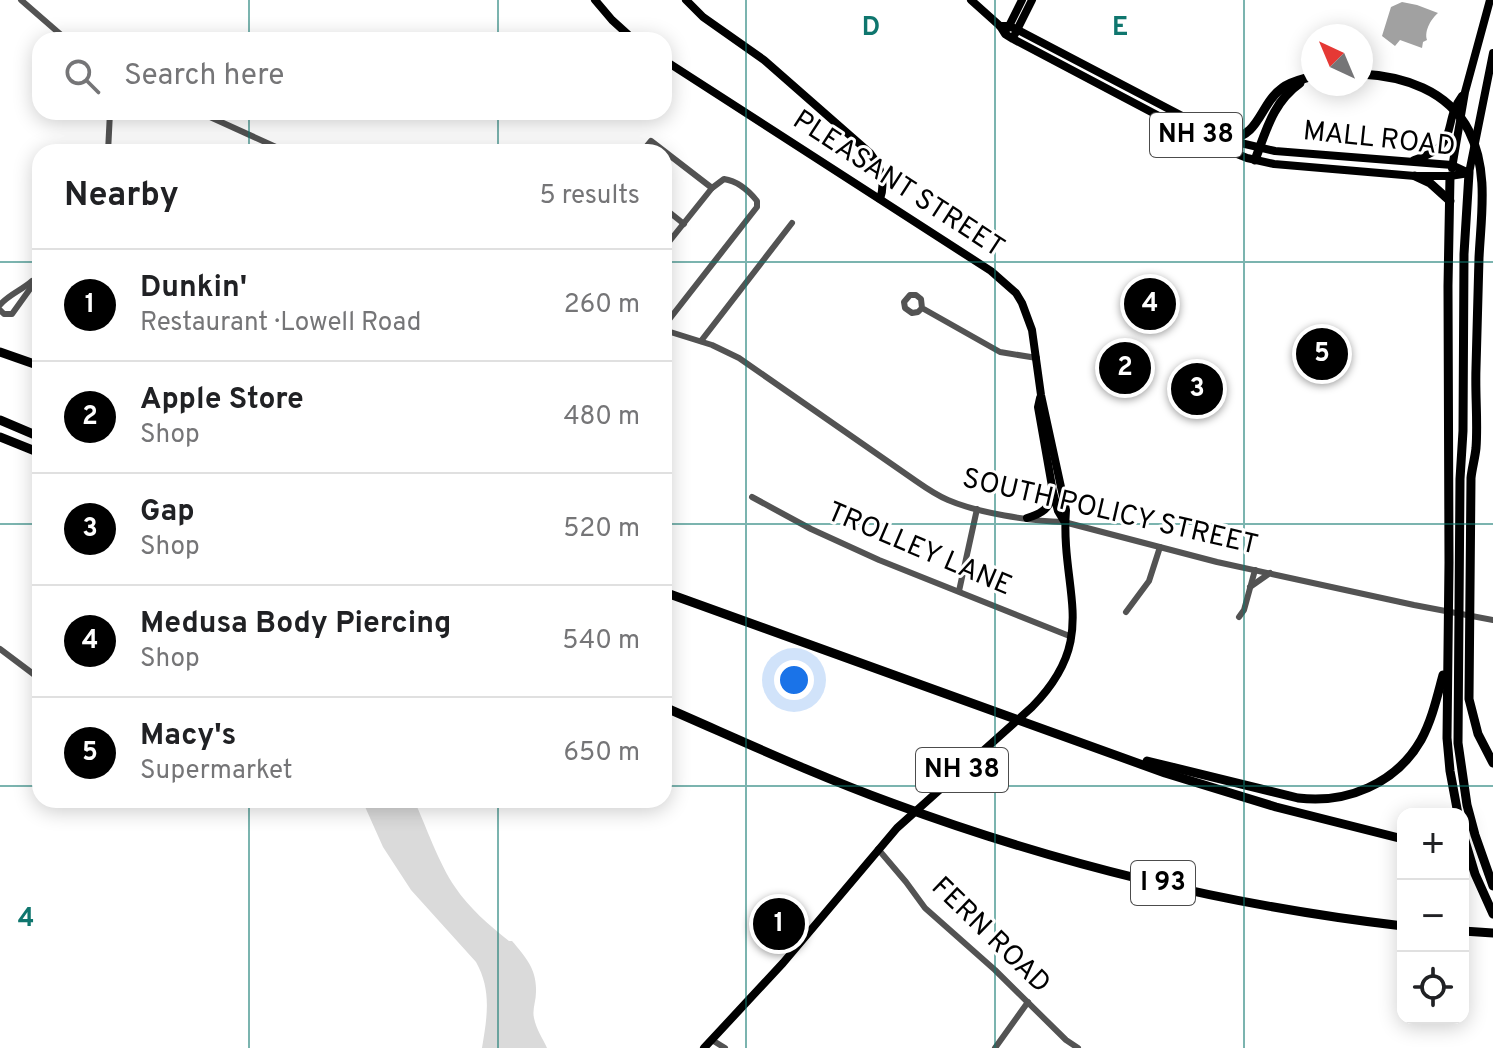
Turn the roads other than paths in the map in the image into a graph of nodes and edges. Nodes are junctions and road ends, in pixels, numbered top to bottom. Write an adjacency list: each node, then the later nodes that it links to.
1 (21, 0): 9 (street)
2 (595, 0): 10 (main road)
3 (686, 0): 30 (main road)
4 (971, 0): 8 (main road, MALL ROAD / NH 38)
5 (1022, 0): 8 (main road)
6 (1032, 0): 8 (main road)
7 (1490, 0): 16 (main road)
8 (1009, 31): 19 (main road, MALL ROAD / NH 38); 24 (main road, MALL ROAD / NH 38)
9 (58, 32)
10 (625, 32)
11 (1493, 53): 27 (main road)
12 (672, 65): 30 (main road, PLEASANT STREET)
13 (1373, 75): 55 (highway)
14 (1301, 80): 19 (highway)
15 (1301, 84): 22 (highway)
16 (1465, 92): 25 (main road); 26 (main road)
17 (110, 120): 20 (street)
18 (217, 120): 21 (street)
19 (1228, 140): 22 (main road, MALL ROAD / NH 38)
20 (108, 144)
21 (269, 144)
22 (1260, 149): 24 (highway); 25 (main road, MALL ROAD / NH 38)
23 (672, 157): 29 (street)
24 (1255, 160): 28 (main road, MALL ROAD / NH 38)
25 (1405, 162): 26 (main road, MALL ROAD / NH 38)
26 (1451, 171): 27 (main road, MALL ROAD); 28 (main road, MALL ROAD / NH 38); 31 (highway)
27 (1469, 173): 51 (highway)
28 (1415, 176): 31 (highway)
29 (712, 188): 34 (street); 41 (street)
30 (880, 199): 46 (main road, PLEASANT STREET / NH 38)
31 (1450, 201): 66 (highway)
32 (672, 214): 34 (street)
33 (792, 223): 43 (street)
34 (684, 224): 35 (street)
35 (672, 238)
36 (32, 281): 38 (street)
37 (32, 285): 40 (street)
38 (4, 298): 40 (street)
39 (922, 308): 46 (street)
40 (0, 310)
41 (672, 318)
42 (672, 331): 43 (street, SOUTH POLICY STREET)
43 (701, 341): 58 (street, SOUTH POLICY STREET)
44 (0, 345): 47 (highway)
45 (0, 352): 47 (highway)
46 (1037, 358): 49 (main road, PLEASANT STREET / NH 38)
47 (26, 361): 48 (highway)
48 (32, 363)
49 (1041, 395): 56 (main road, PLEASANT STREET / NH 38); 60 (main road, PLEASANT STREET / NH 38)
50 (0, 420): 52 (highway)
51 (1463, 431): 55 (highway); 66 (highway)
52 (32, 434)
53 (0, 437): 54 (highway)
54 (32, 450)
55 (1471, 478): 66 (highway)
56 (1053, 492): 59 (main road); 60 (main road, PLEASANT STREET / NH 38)
57 (752, 497): 65 (street, TROLLEY LANE)
58 (977, 509): 59 (street, SOUTH POLICY STREET); 65 (street)
59 (1027, 518): 60 (street, SOUTH POLICY STREET)
60 (1064, 522): 61 (street, SOUTH POLICY STREET); 72 (main road, NH 38)
61 (1160, 547): 62 (street, SOUTH POLICY STREET); 68 (street)
62 (1255, 570): 63 (street, SOUTH POLICY STREET); 64 (street)
63 (1270, 573): 64 (street); 70 (street, SOUTH POLICY STREET)
64 (1250, 587): 69 (street)
65 (959, 591): 72 (street, TROLLEY LANE)
66 (1458, 591): 71 (highway); 78 (highway)
67 (672, 595): 77 (highway)
68 (1126, 612)
69 (1239, 617)
70 (1493, 620)
71 (1452, 632): 74 (highway); 85 (highway)
72 (1072, 637): 81 (main road, NH 38)
73 (0, 649): 75 (street)
74 (1447, 660): 77 (highway); 79 (highway)
75 (32, 673)
76 (672, 710): 87 (highway, I 93)
77 (1105, 752): 80 (highway)
78 (1493, 763)
79 (1457, 808)
80 (1397, 837)
81 (878, 849): 90 (street, FERN ROAD); 91 (main road, NH 38)
82 (1469, 852): 84 (highway)
83 (1469, 854): 86 (highway)
84 (1493, 857)
85 (1491, 881)
86 (1493, 914)
87 (1397, 925)
88 (1469, 931): 89 (highway)
89 (1493, 933)
90 (1028, 1002): 92 (street, FERN ROAD); 95 (street)
91 (712, 1040): 93 (main road, NH 38); 94 (street)
92 (1066, 1040): 96 (street); 97 (street, FERN ROAD)
93 (704, 1048)
94 (725, 1048)
95 (995, 1048)
96 (1060, 1048)
97 (1078, 1048)

